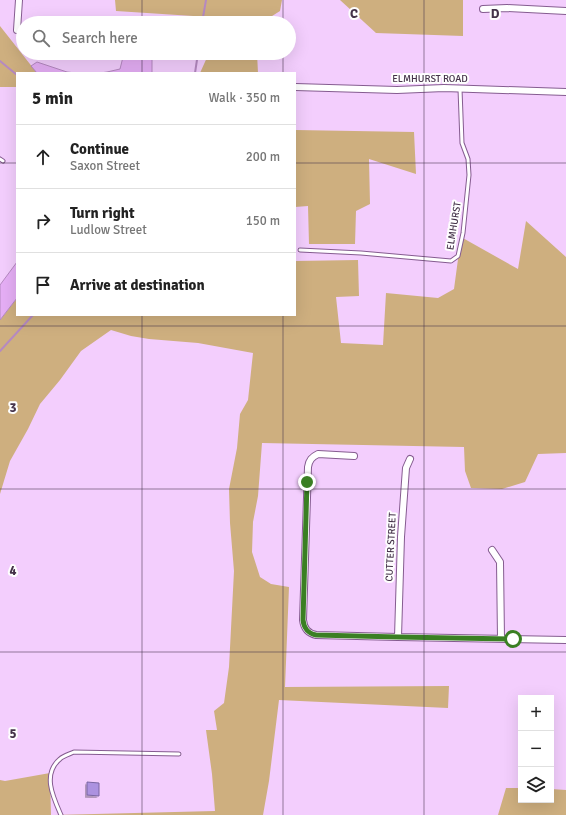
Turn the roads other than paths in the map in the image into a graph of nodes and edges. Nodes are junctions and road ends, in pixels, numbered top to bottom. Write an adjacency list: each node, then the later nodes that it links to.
1 (19, 0): 4 (street)
2 (482, 9): 3 (street)
3 (566, 10)
4 (18, 16)
5 (296, 87): 6 (street, ELMHURST ROAD)
6 (460, 89): 7 (street, ELMHURST ROAD); 8 (lane, ELMHURST)
7 (566, 92)
8 (300, 250)
9 (354, 456): 12 (street)
10 (410, 459): 12 (street, CUTTER STREET)
11 (492, 550): 13 (street)
12 (398, 637): 13 (street)
13 (501, 639): 14 (street)
14 (566, 640)
15 (179, 754): 16 (lane)
16 (61, 815)

